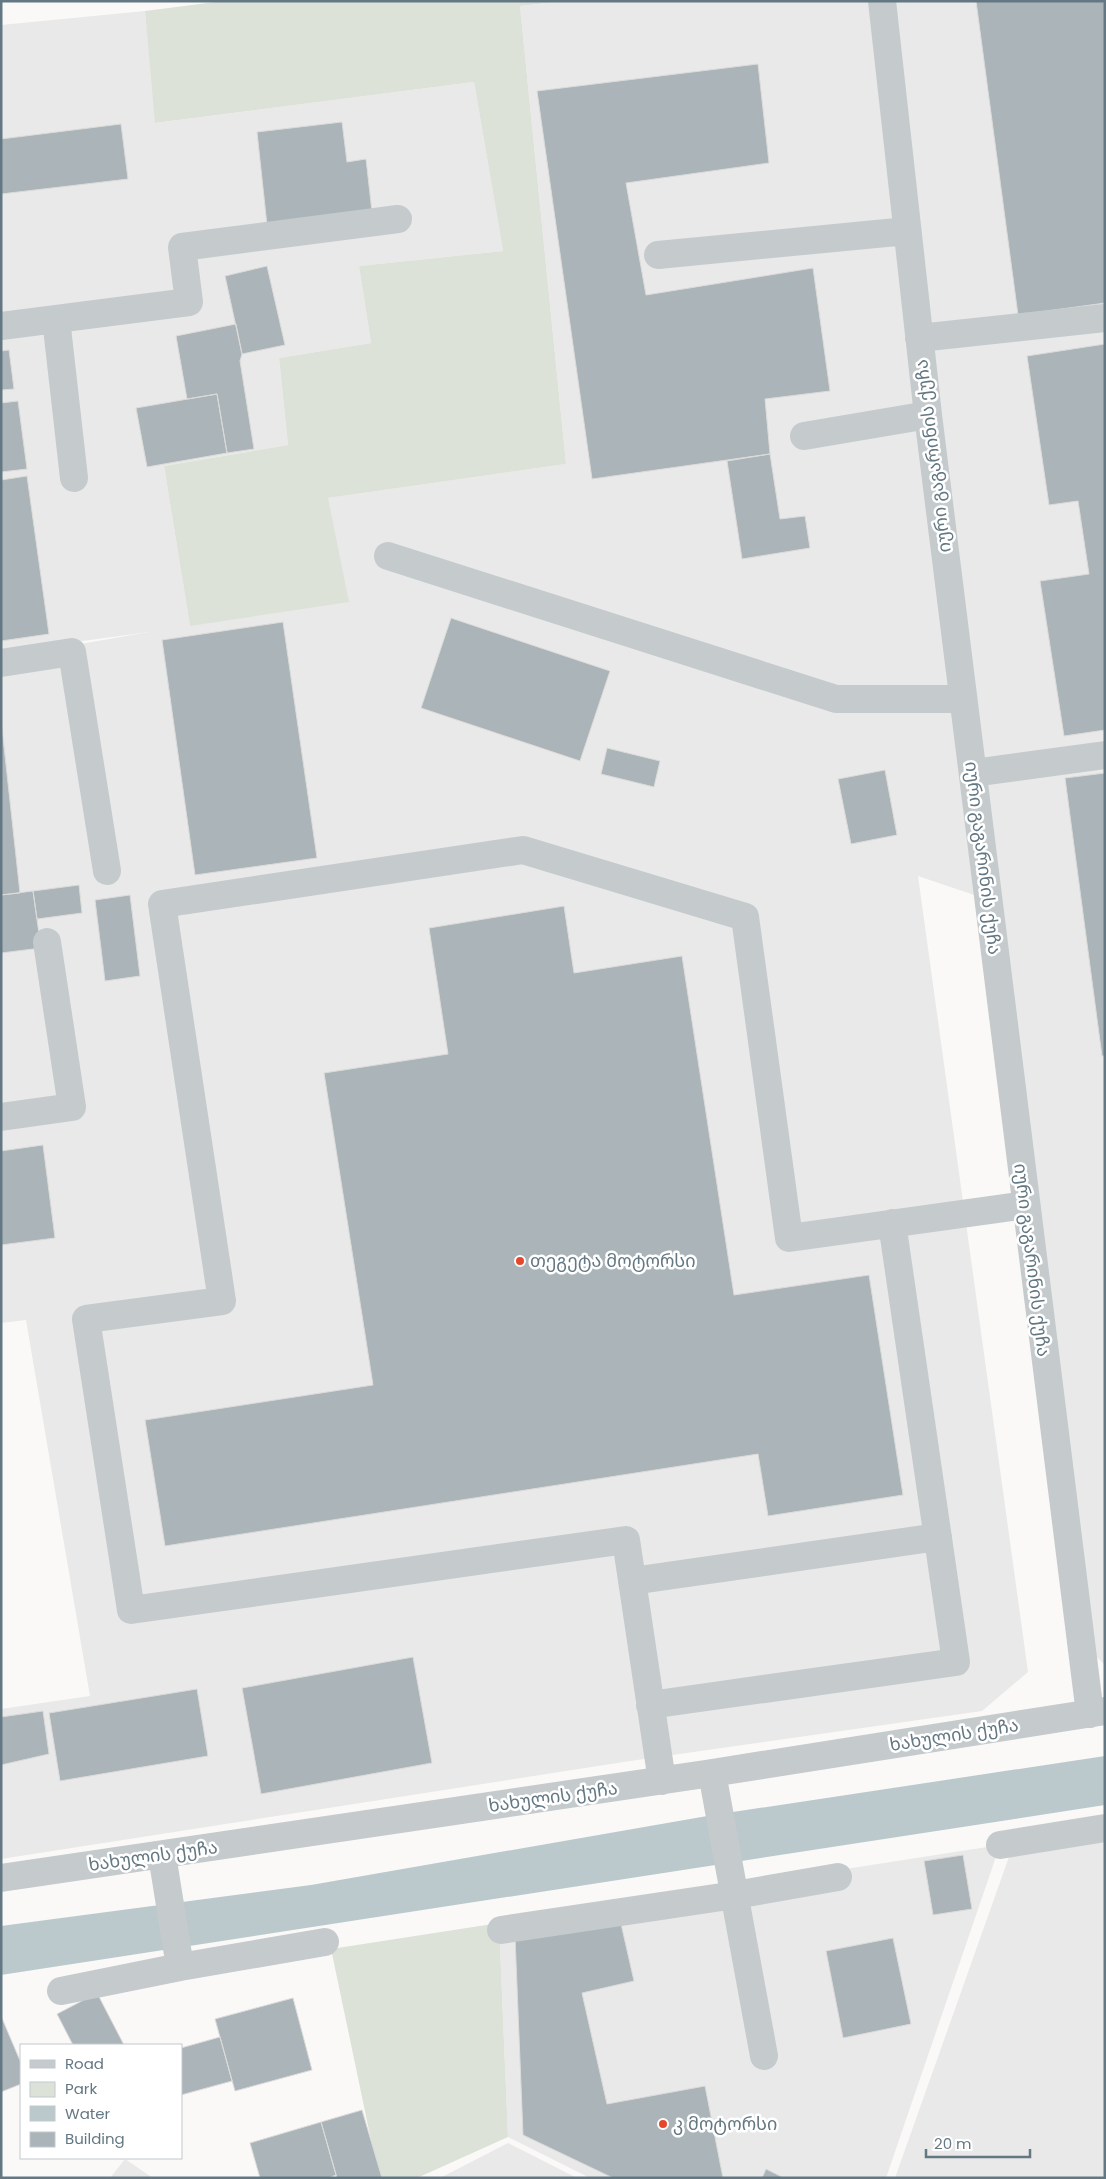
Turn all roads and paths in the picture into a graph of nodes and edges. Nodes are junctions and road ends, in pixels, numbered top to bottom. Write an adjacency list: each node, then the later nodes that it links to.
1 (882, 1): 3 (street, იური გაგარინის ქუჩა)
2 (398, 218): 6 (street)
3 (907, 231): 4 (street); 8 (street, იური გაგარინის ქუჩა)
4 (658, 255)
5 (1105, 318): 8 (street)
6 (56, 319): 7 (street); 11 (street)
7 (1, 326)
8 (919, 338): 9 (street, იური გაგარინის ქუჩა)
9 (928, 416): 10 (street); 14 (street, იური გაგარინის ქუჩა)
10 (804, 436)
11 (74, 478)
12 (388, 556): 14 (street)
13 (1, 663): 17 (street)
14 (963, 699): 16 (street, იური გაგარინის ქუჩა)
15 (1105, 755): 16 (street)
16 (973, 774): 20 (street, იური გაგარინის ქუჩა)
17 (107, 871)
18 (47, 942): 19 (street)
19 (1, 1117)
20 (1026, 1205): 21 (street); 25 (street, იური გაგარინის ქუჩა)
21 (892, 1223): 22 (street); 23 (street)
22 (938, 1536): 23 (street); 24 (street)
23 (632, 1581): 24 (street)
24 (650, 1704): 27 (street)
25 (1097, 1712): 26 (street, ხახულის ქუჩა)
26 (712, 1773): 27 (street, ხახულის ქუჩა); 33 (street)
27 (662, 1781): 30 (street, ხახულის ქუჩა)
28 (1105, 1828): 29 (street)
29 (1000, 1845)
30 (162, 1854): 32 (street, ხახულის ქუჩა); 36 (street)
31 (838, 1877): 33 (street)
32 (1, 1878)
33 (733, 1884): 34 (street); 38 (street)
34 (501, 1930)
35 (324, 1942): 36 (street)
36 (179, 1961): 37 (street)
37 (61, 1991)
38 (764, 2056)

